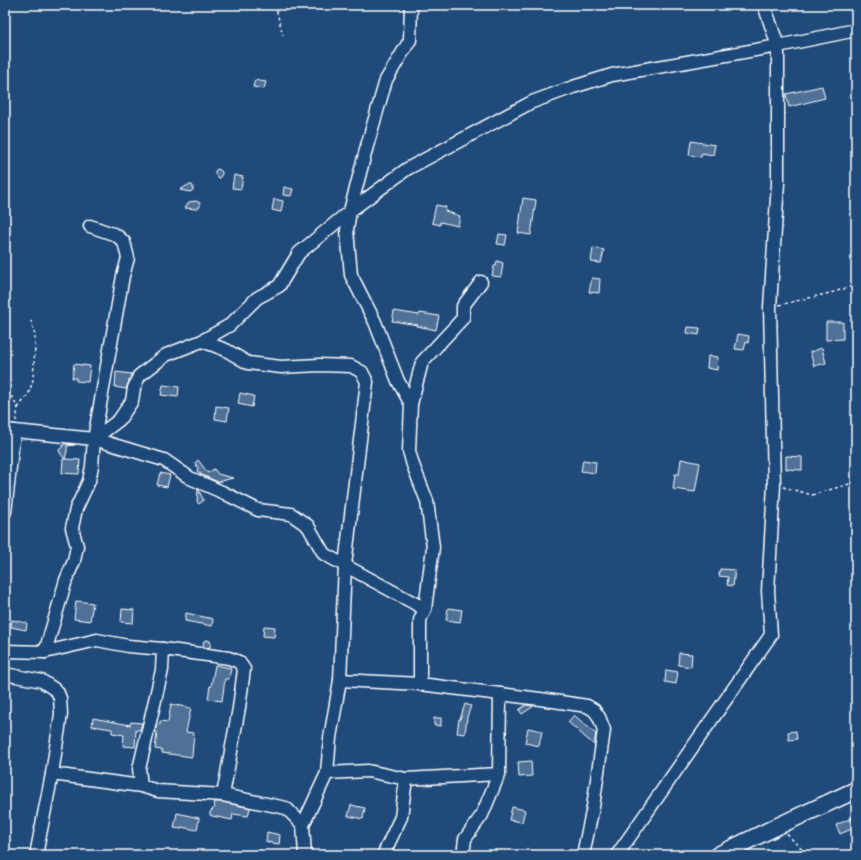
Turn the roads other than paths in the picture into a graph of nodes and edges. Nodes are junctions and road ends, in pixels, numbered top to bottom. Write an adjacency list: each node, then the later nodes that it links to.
1 (411, 5): 5 (street)
2 (764, 5): 4 (street)
3 (856, 30): 4 (street)
4 (778, 46): 5 (street); 35 (street)
5 (350, 210): 8 (street); 9 (street)
6 (90, 226): 11 (street)
7 (482, 282): 9 (street)
8 (202, 342): 11 (street); 13 (street)
9 (411, 404): 14 (street)
10 (10, 431): 11 (street); 12 (street)
11 (94, 439): 13 (street); 17 (street)
12 (5, 512)
13 (345, 565): 14 (street); 19 (street)
14 (425, 609): 20 (street)
15 (163, 649): 17 (street); 26 (street); 28 (street)
16 (5, 651): 17 (street)
17 (44, 652)
18 (5, 674): 23 (street)
19 (340, 680): 20 (street); 22 (street)
20 (420, 684): 21 (street)
21 (500, 694): 24 (street); 34 (street)
22 (327, 773): 25 (street); 29 (street)
23 (52, 774): 26 (street); 30 (street)
24 (499, 774): 25 (street); 33 (street)
25 (406, 779): 32 (street)
26 (141, 786): 28 (street)
27 (856, 790): 36 (main road)
28 (223, 795): 29 (street)
29 (303, 826): 31 (street)
30 (36, 855)
31 (306, 855)
32 (384, 855)
33 (463, 855)
34 (583, 855)
35 (617, 855)
36 (717, 855)

